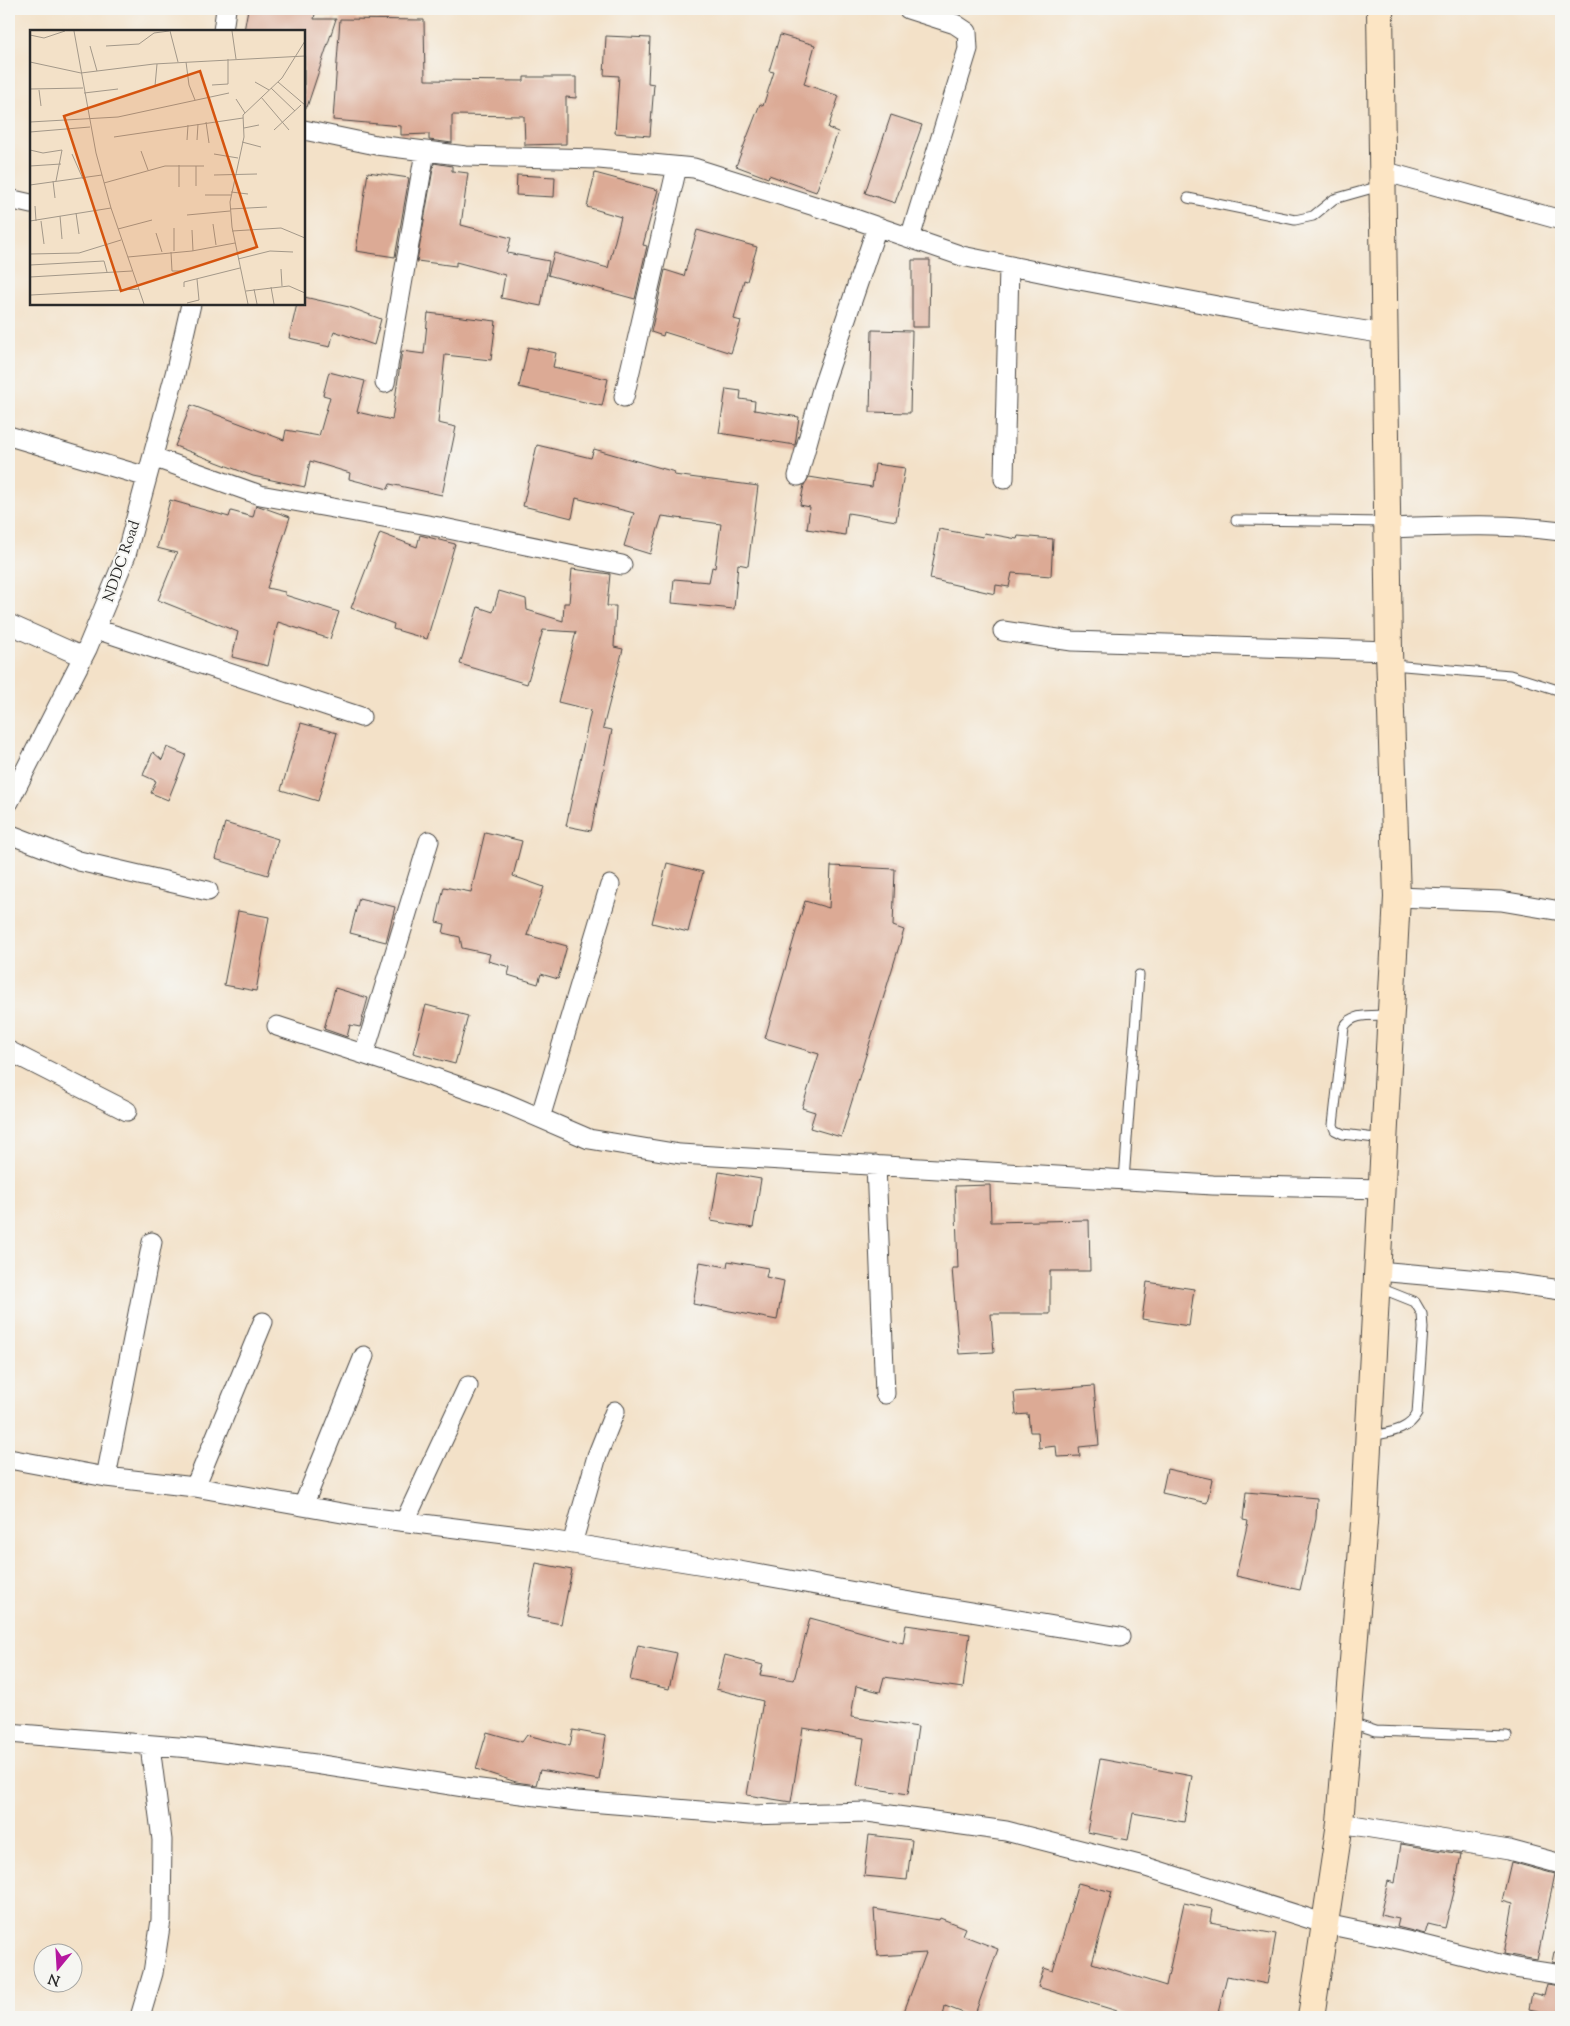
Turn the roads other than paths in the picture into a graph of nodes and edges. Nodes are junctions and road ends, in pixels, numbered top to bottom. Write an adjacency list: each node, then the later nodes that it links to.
1 (226, 9): 4 (street)
2 (908, 9): 14 (street)
3 (1380, 9): 8 (street)
4 (223, 30)
5 (305, 130): 6 (street)
6 (425, 152): 7 (street); 18 (street)
7 (677, 167): 13 (street); 19 (street)
8 (1383, 178): 9 (lane); 12 (street); 17 (street)
9 (1188, 198)
10 (9, 199): 11 (street)
11 (30, 204)
12 (1561, 220)
13 (878, 227): 14 (street); 22 (street)
14 (910, 238): 15 (street)
15 (1009, 266): 17 (street); 24 (street)
16 (191, 305): 21 (street, NDDC Road)
17 (1385, 334): 26 (street)
18 (384, 383)
19 (624, 397)
20 (9, 436): 23 (street)
21 (152, 457): 23 (street, NDDC Road); 28 (street)
22 (798, 476)
23 (147, 477): 30 (street, NDDC Road)
24 (1004, 479)
25 (1236, 520): 26 (lane)
26 (1388, 525): 27 (street); 33 (street)
27 (1561, 531)
28 (622, 565)
29 (9, 624): 32 (street)
30 (96, 629): 32 (street, NDDC Road); 35 (street)
31 (1003, 631): 33 (street)
32 (83, 657): 36 (street, NDDC Road)
33 (1389, 658): 34 (lane); 41 (street)
34 (1561, 691)
35 (360, 717)
36 (9, 802)
37 (9, 834): 40 (street)
38 (429, 841): 47 (street)
39 (610, 885): 49 (street)
40 (208, 891)
41 (1397, 897): 42 (street); 44 (street)
42 (1561, 911)
43 (1139, 974): 52 (lane)
44 (1391, 1015): 50 (street); 50 (lane)
45 (277, 1026): 47 (street)
46 (9, 1051): 48 (street)
47 (364, 1054): 49 (street)
48 (127, 1111)
49 (540, 1118): 51 (street)
50 (1384, 1140): 53 (street)
51 (876, 1165): 52 (street); 60 (street)
52 (1124, 1180): 53 (street)
53 (1382, 1189): 55 (street)
54 (152, 1242): 64 (street)
55 (1378, 1279): 56 (street); 62 (street); 62 (lane)
56 (1561, 1290)
57 (263, 1322): 65 (street)
58 (364, 1356): 66 (street)
59 (468, 1386): 67 (street)
60 (885, 1394)
61 (615, 1411): 68 (street)
62 (1369, 1437): 70 (street)
63 (9, 1459): 64 (street)
64 (106, 1477): 65 (street)
65 (194, 1487): 66 (street)
66 (303, 1506): 67 (street)
67 (405, 1522): 68 (street)
68 (572, 1544): 69 (street)
69 (1120, 1637)
70 (1348, 1722): 72 (lane); 74 (street)
71 (9, 1733): 73 (street)
72 (1507, 1736)
73 (150, 1746): 76 (street); 78 (street)
74 (1340, 1822): 75 (street); 76 (street)
75 (1561, 1864)
76 (1326, 1924): 77 (street); 79 (street)
77 (1561, 1975)
78 (140, 2017)
79 (1311, 2017)

